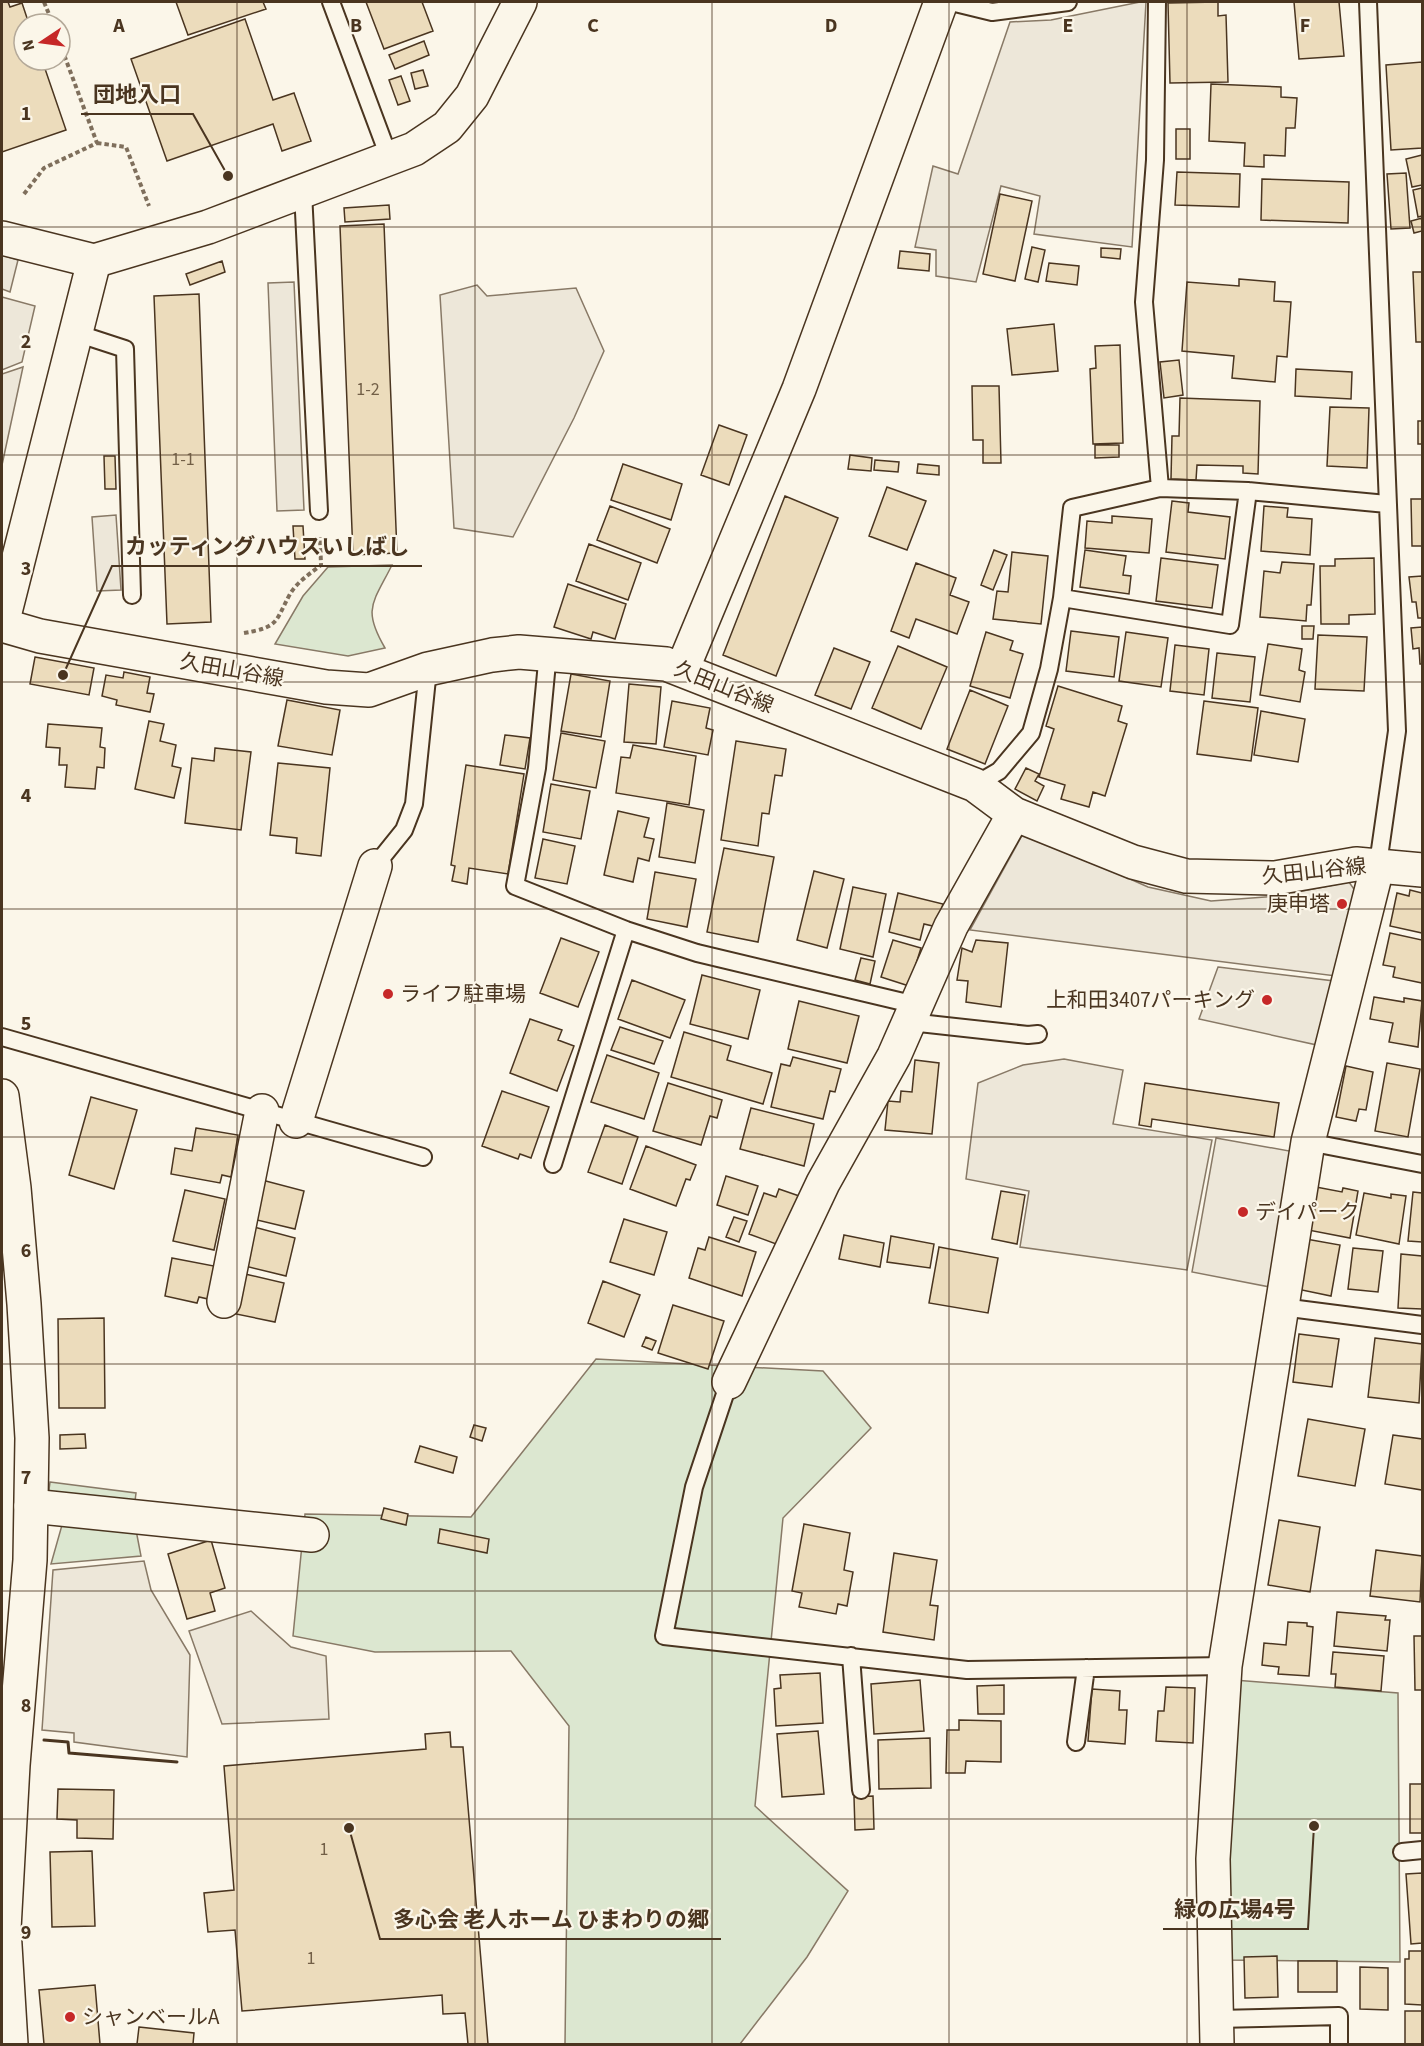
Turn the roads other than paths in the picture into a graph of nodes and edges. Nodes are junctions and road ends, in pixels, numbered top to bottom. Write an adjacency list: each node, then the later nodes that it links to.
1 (331, 2): 8 (lane)
2 (520, 2): 8 (street)
3 (941, 2): 22 (street)
4 (951, 2): 5 (lane)
5 (1068, 2)
6 (1157, 2): 13 (lane)
7 (1368, 2): 15 (lane)
8 (389, 158): 9 (street)
9 (303, 192): 11 (street); 16 (lane)
10 (2, 238): 11 (street)
11 (94, 261): 12 (street)
12 (76, 333): 17 (lane); 19 (street)
13 (1160, 488): 14 (lane); 18 (lane)
14 (1248, 491): 15 (lane); 18 (lane)
15 (1387, 504): 25 (lane)
16 (319, 511)
17 (132, 595)
18 (1062, 598): 23 (lane)
19 (2, 625): 21 (street, 久田山谷線)
20 (548, 652): 21 (street, 久田山谷線); 22 (street, 久田山谷線); 28 (lane)
21 (428, 669): 26 (lane)
22 (682, 670): 23 (street, 久田山谷線)
23 (975, 785): 24 (street, 久田山谷線)
24 (1014, 814): 25 (street, 久田山谷線); 29 (street)
25 (1378, 864): 27 (street, 久田山谷線); 35 (street)
26 (375, 866): 34 (street)
27 (1422, 870)
28 (626, 930): 29 (lane); 37 (lane)
29 (914, 1014): 30 (lane); 42 (street)
30 (1038, 1034)
31 (2, 1037): 33 (lane)
32 (2, 1096): 43 (street)
33 (262, 1111): 34 (lane); 39 (street)
34 (296, 1121): 36 (lane)
35 (1308, 1142): 38 (lane); 40 (street)
36 (423, 1157)
37 (553, 1164)
38 (1422, 1164)
39 (224, 1301)
40 (1282, 1307): 41 (lane); 46 (street)
41 (1422, 1325)
42 (729, 1382): 45 (lane)
43 (31, 1506): 44 (street); 53 (street)
44 (312, 1535)
45 (851, 1656): 47 (lane); 49 (lane)
46 (1225, 1666): 47 (lane); 52 (street)
47 (1086, 1668): 48 (lane)
48 (1076, 1742)
49 (861, 1790)
50 (1422, 1850): 51 (lane)
51 (1402, 1852)
52 (1217, 2032): 54 (lane)
53 (11, 2044)
54 (1339, 2044)

